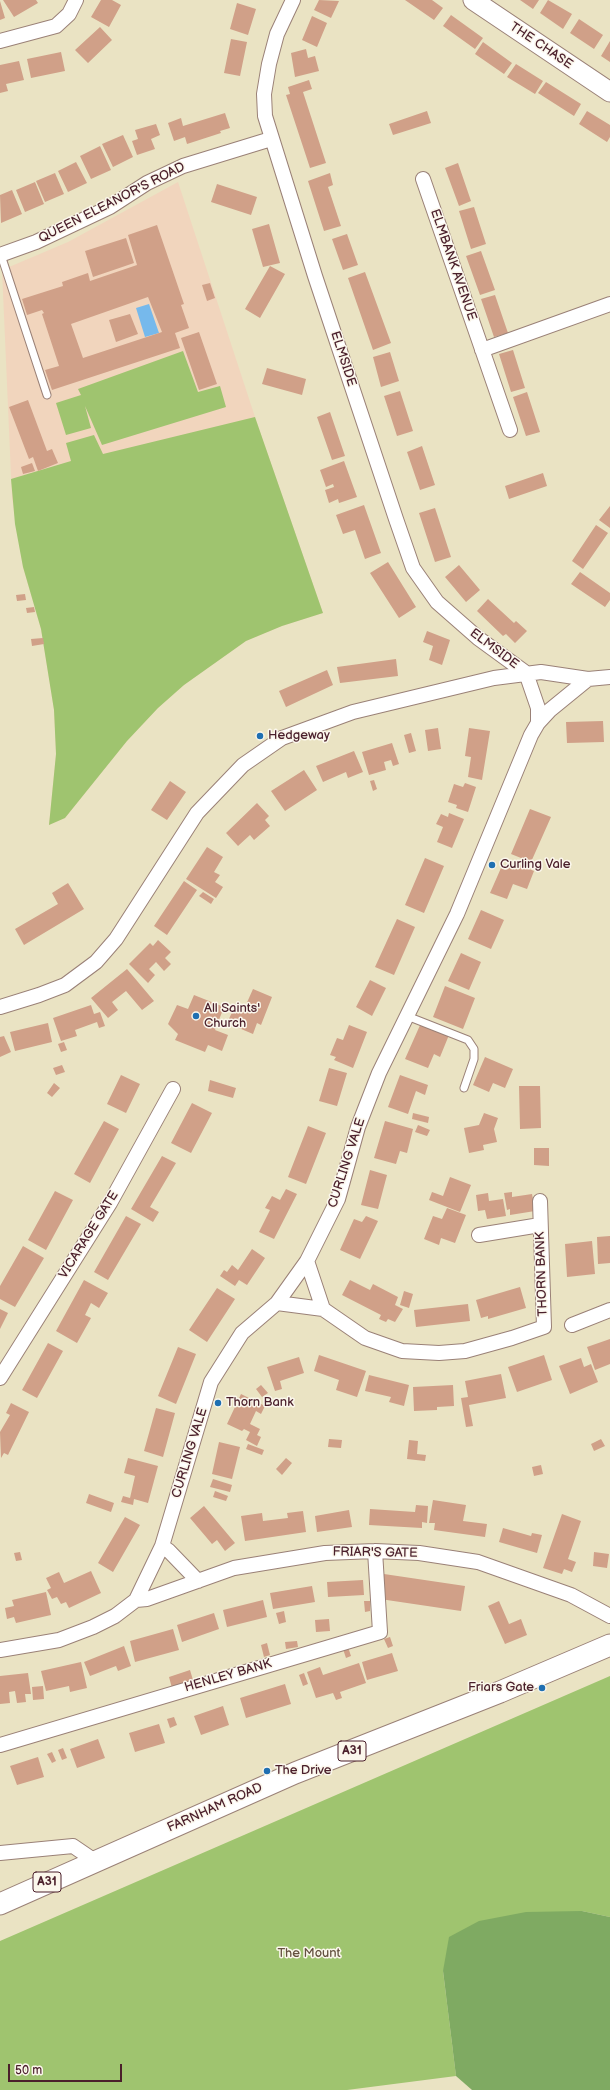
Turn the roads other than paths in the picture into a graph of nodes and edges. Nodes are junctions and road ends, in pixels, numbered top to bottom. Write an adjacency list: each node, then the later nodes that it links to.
1 (76, 0): 4 (street)
2 (293, 0): 6 (street, ELMSIDE)
3 (473, 0): 5 (street, THE CHASE)
4 (0, 41)
5 (610, 92)
6 (272, 140): 8 (street, QUEEN ELEANOR'S ROAD); 13 (street, ELMSIDE)
7 (423, 180): 10 (street, ELMBANK AVENUE)
8 (0, 255): 11 (lane)
9 (610, 304): 10 (street)
10 (482, 350): 12 (street, ELMBANK AVENUE)
11 (47, 395)
12 (510, 430)
13 (526, 673): 15 (street); 16 (street); 17 (street)
14 (610, 677): 15 (street)
15 (588, 679): 16 (street, CURLING VALE)
16 (538, 723): 18 (street, CURLING VALE)
17 (0, 1007)
18 (407, 1016): 19 (lane); 24 (street, CURLING VALE)
19 (464, 1088)
20 (173, 1089): 29 (street, VICARAGE GATE)
21 (540, 1202): 22 (street, THORN BANK)
22 (540, 1224): 23 (street, THORN BANK); 26 (street, THORN BANK)
23 (479, 1235)
24 (307, 1261): 25 (street, CURLING VALE); 26 (street)
25 (277, 1303): 26 (street, THORN BANK); 30 (street, CURLING VALE)
26 (322, 1309)
27 (610, 1310): 28 (street)
28 (572, 1325)
29 (0, 1378)
30 (162, 1546): 32 (street); 33 (street, CURLING VALE)
31 (375, 1551): 32 (street, FRIAR'S GATE); 34 (street, FRIAR'S GATE); 37 (street, HENLEY BANK)
32 (198, 1581): 33 (street, FRIAR'S GATE)
33 (136, 1600): 36 (street, CURLING VALE)
34 (610, 1616)
35 (610, 1645): 39 (main road, FARNHAM ROAD / A31)
36 (0, 1650)
37 (0, 1745)
38 (0, 1853): 39 (street)
39 (95, 1861): 40 (main road, FARNHAM ROAD / A31)
40 (0, 1904)

